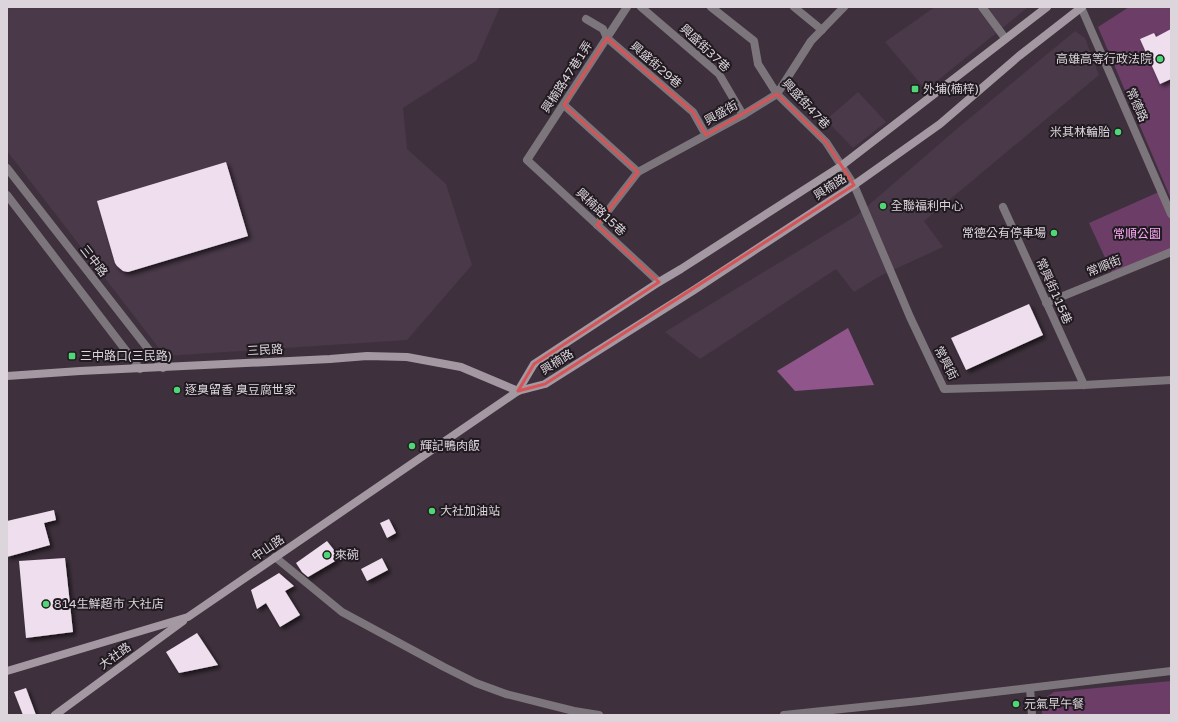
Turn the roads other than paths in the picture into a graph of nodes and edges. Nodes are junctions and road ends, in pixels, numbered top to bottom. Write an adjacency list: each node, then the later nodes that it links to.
1 (627, 7): 11 (street, 興楠路47巷1弄)
2 (641, 7): 15 (street, 興盛街37巷)
3 (711, 7): 13 (street, 興盛街47巷)
4 (794, 7): 10 (street)
5 (982, 7): 12 (street)
6 (1047, 7): 12 (street, 興楠路)
7 (1081, 7): 21 (street, 興楠路); 24 (street, 常德路)
8 (839, 8): 10 (street, 興盛街)
9 (586, 19): 11 (street, 興盛街29巷)
10 (822, 30): 13 (street, 興盛街)
11 (607, 38): 14 (street, 興楠路47巷1弄); 16 (street, 興盛街29巷)
12 (1005, 38): 18 (street, 興楠路)
13 (777, 94): 15 (street, 興盛街); 18 (street, 興盛街47巷)
14 (564, 104): 17 (street, 興楠路47巷1弄); 20 (street)
15 (743, 115): 16 (street, 興盛街)
16 (706, 135): 20 (street, 興盛街)
17 (527, 160): 25 (street, 興楠路15巷)
18 (841, 166): 21 (street, 常興街); 27 (street, 興楠路)
19 (7, 168): 29 (street, 三中路)
20 (638, 172): 25 (street, 興盛街)
21 (854, 185): 33 (street, 常興街); 34 (street, 興楠路)
22 (7, 195): 30 (street)
23 (1004, 207): 28 (street, 常興街115巷)
24 (1171, 214)
25 (597, 225): 27 (street, 興楠路15巷)
26 (1171, 252): 28 (street, 常順街)
27 (659, 282): 34 (street, 興楠路)
28 (1046, 303): 33 (street, 常興街115巷)
29 (162, 368): 30 (street, 三民路); 34 (street, 三民路)
30 (140, 369): 31 (street, 三民路)
31 (7, 376)
32 (1171, 380): 33 (street, 常興街)
33 (1084, 384)
34 (518, 391): 35 (street, 中山路)
35 (275, 557): 36 (street, 中山路); 41 (street)
36 (188, 617): 37 (street, 中山路); 40 (street, 大社路)
37 (7, 671)
38 (1171, 671): 39 (street)
39 (1030, 688): 42 (street); 43 (street)
40 (55, 715)
41 (599, 715)
42 (784, 715)
43 (1032, 715)

